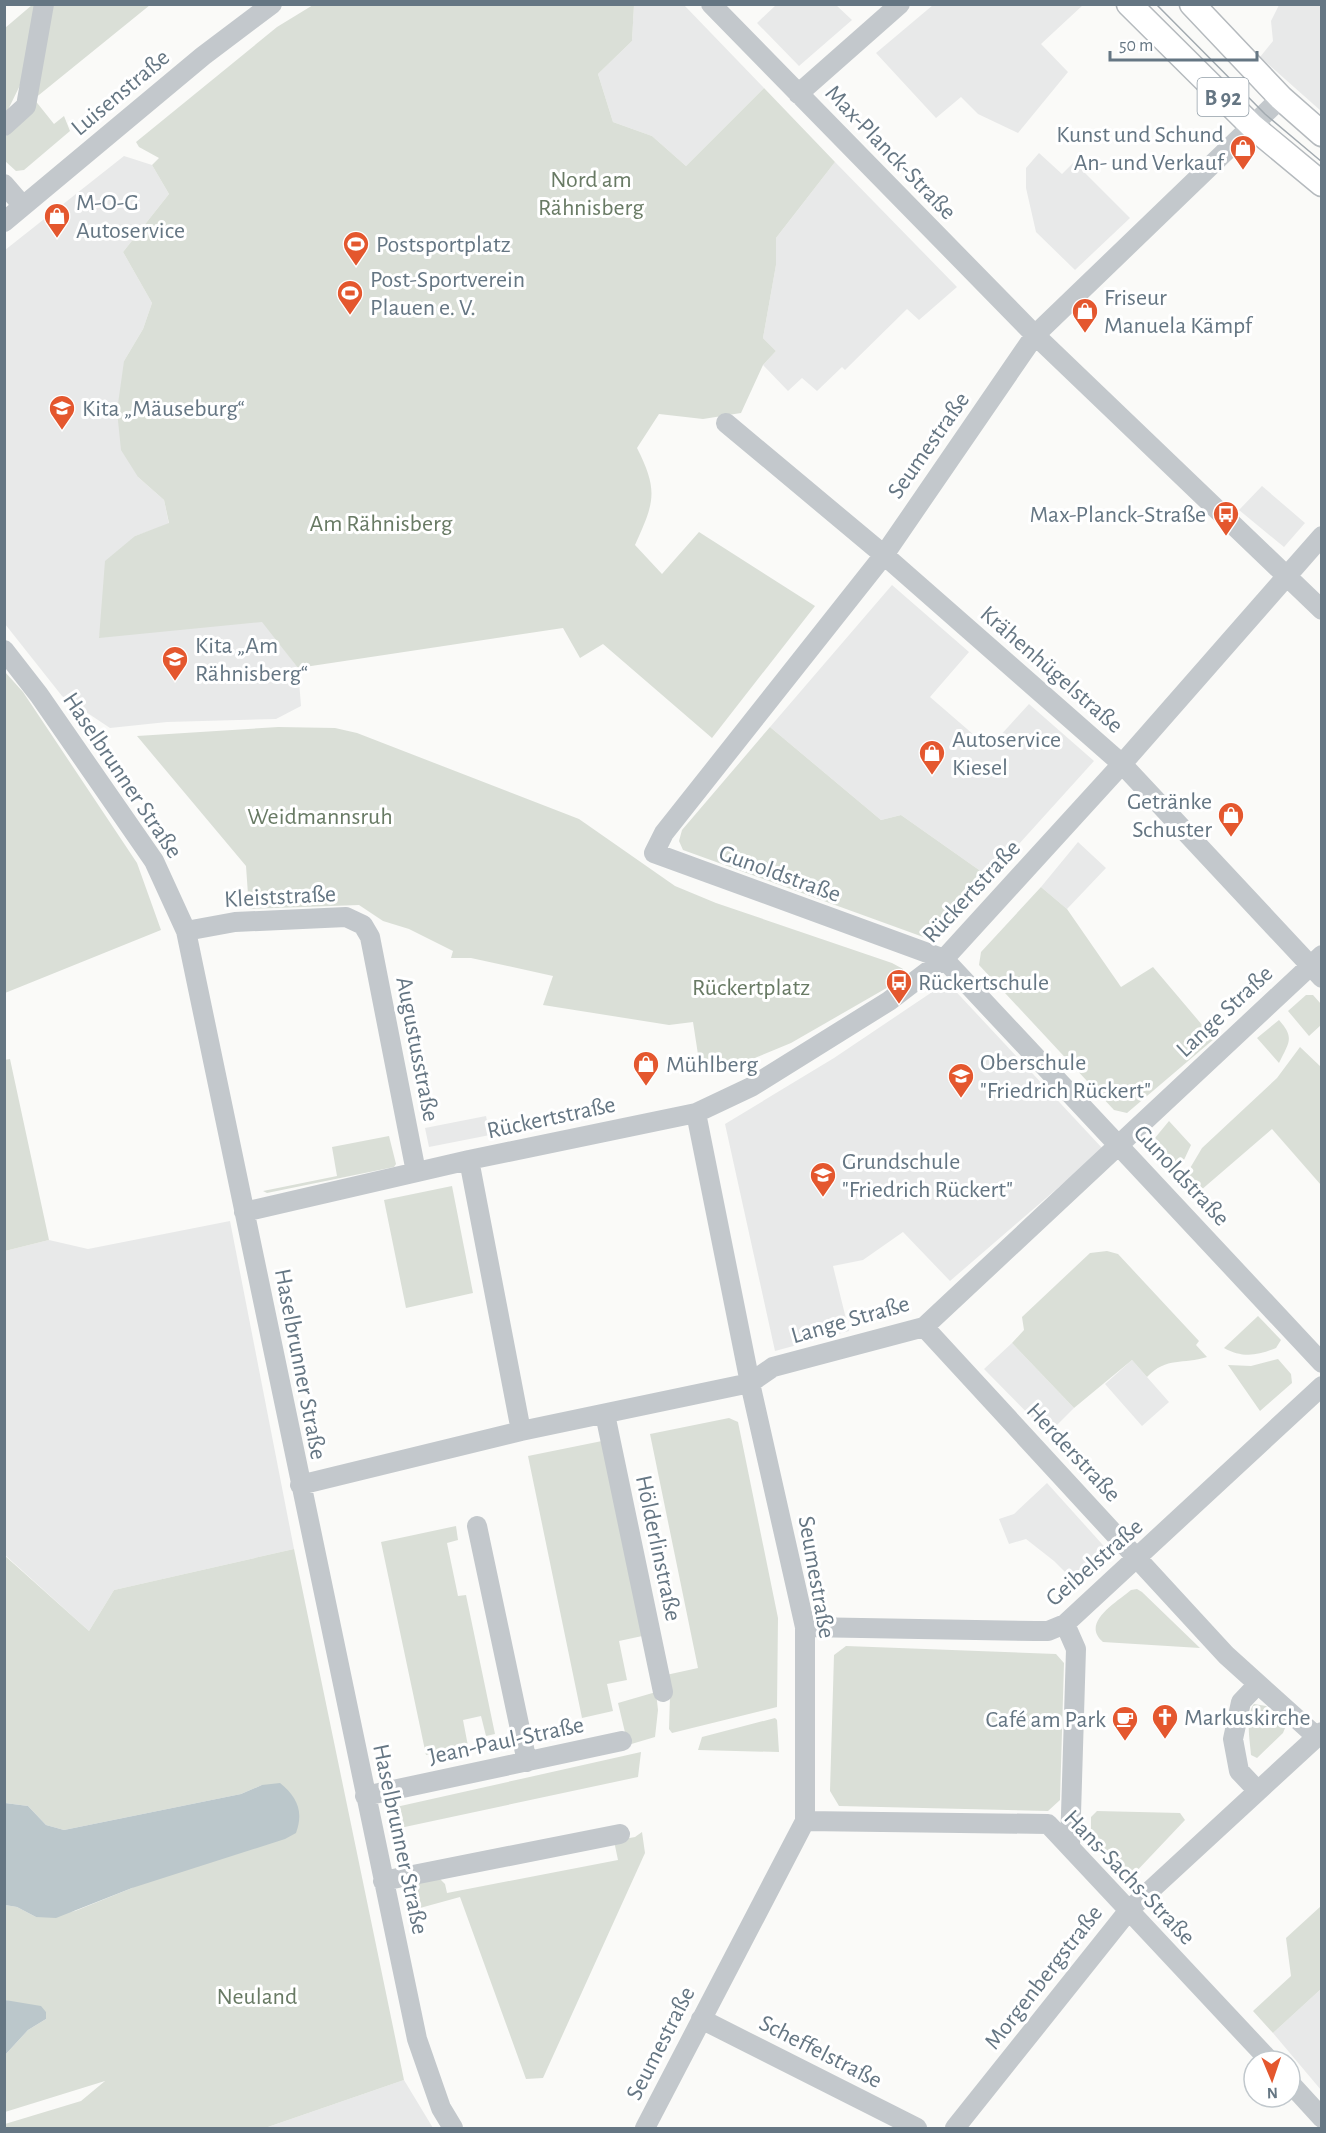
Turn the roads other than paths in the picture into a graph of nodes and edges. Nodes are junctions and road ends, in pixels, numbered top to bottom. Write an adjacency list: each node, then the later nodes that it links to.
1 (44, 4): 9 (street)
2 (272, 4): 14 (street, Luisenstraße)
3 (711, 4): 7 (street, Max-Planck-Straße)
4 (900, 4): 7 (street)
5 (1129, 4): 10 (main road, B 92)
6 (1192, 4): 8 (main road, B 92)
7 (798, 94): 16 (street, Max-Planck-Straße)
8 (1281, 98): 10 (street, Seumestraße); 11 (main road, B 92)
9 (4, 126)
10 (1252, 126): 13 (main road, B 92); 16 (street, Seumestraße)
11 (1322, 134)
12 (4, 184): 14 (street)
13 (1322, 184)
14 (23, 206): 15 (street, Luisenstraße)
15 (4, 222)
16 (1035, 335): 19 (street, Seumestraße); 20 (street, Max-Planck-Straße)
17 (726, 423): 19 (street, Krähenhügelstraße)
18 (1322, 536): 20 (street, Rückertstraße)
19 (884, 555): 23 (street, Krähenhügelstraße); 24 (street, Seumestraße)
20 (1286, 576): 21 (street, Max-Planck-Straße); 23 (street, Rückertstraße)
21 (1322, 610)
22 (4, 650): 25 (street, Haselbrunner Straße)
23 (1122, 764): 27 (street, Rückertstraße); 28 (street, Krähenhügelstraße)
24 (654, 854): 27 (street, Gunoldstraße)
25 (186, 930): 26 (street, Kleiststraße); 33 (street, Haselbrunner Straße)
26 (370, 937): 32 (street, Augustusstraße)
27 (944, 959): 29 (street, Rückertstraße); 30 (street, Gunoldstraße)
28 (1318, 966): 30 (street, Lange Straße)
29 (696, 1113): 31 (street, Rückertstraße); 36 (street, Seumestraße)
30 (1119, 1146): 34 (street, Lange Straße); 35 (street, Gunoldstraße)
31 (469, 1160): 32 (street, Rückertstraße); 39 (street)
32 (416, 1172): 33 (street, Rückertstraße)
33 (244, 1212): 40 (street, Haselbrunner Straße)
34 (924, 1327): 36 (street, Lange Straße); 42 (street, Herderstraße)
35 (1322, 1363)
36 (750, 1383): 38 (street, Lange Straße); 44 (street, Seumestraße)
37 (1322, 1386): 42 (street, Geibelstraße)
38 (605, 1414): 39 (street, Lange Straße); 46 (street, Hölderlinstraße)
39 (521, 1431): 40 (street, Lange Straße)
40 (300, 1485): 51 (street, Haselbrunner Straße)
41 (477, 1526): 49 (street)
42 (1138, 1559): 43 (street, Geibelstraße); 45 (street, Herderstraße)
43 (1065, 1624): 44 (street, Geibelstraße); 54 (street)
44 (805, 1627): 52 (street, Seumestraße)
45 (1258, 1684): 47 (street, Herderstraße); 50 (street)
46 (663, 1692)
47 (1319, 1734): 50 (street, Morgenbergstraße)
48 (622, 1741): 49 (street, Jean-Paul-Straße)
49 (526, 1762): 51 (street, Jean-Paul-Straße)
50 (1258, 1791): 56 (street, Morgenbergstraße)
51 (365, 1796): 55 (street, Haselbrunner Straße)
52 (805, 1821): 54 (street, Hans-Sachs-Straße); 57 (street, Seumestraße)
53 (620, 1834): 55 (street)
54 (1070, 1847): 56 (street, Hans-Sachs-Straße)
55 (383, 1881): 61 (street, Haselbrunner Straße)
56 (1129, 1910): 58 (street, Hans-Sachs-Straße); 64 (street, Morgenbergstraße)
57 (701, 2019): 62 (street, Seumestraße); 63 (street, Scheffelstraße)
58 (1259, 2049)
59 (1302, 2096): 60 (street)
60 (1322, 2118)
61 (453, 2128)
62 (645, 2128)
63 (918, 2128)
64 (955, 2128)

